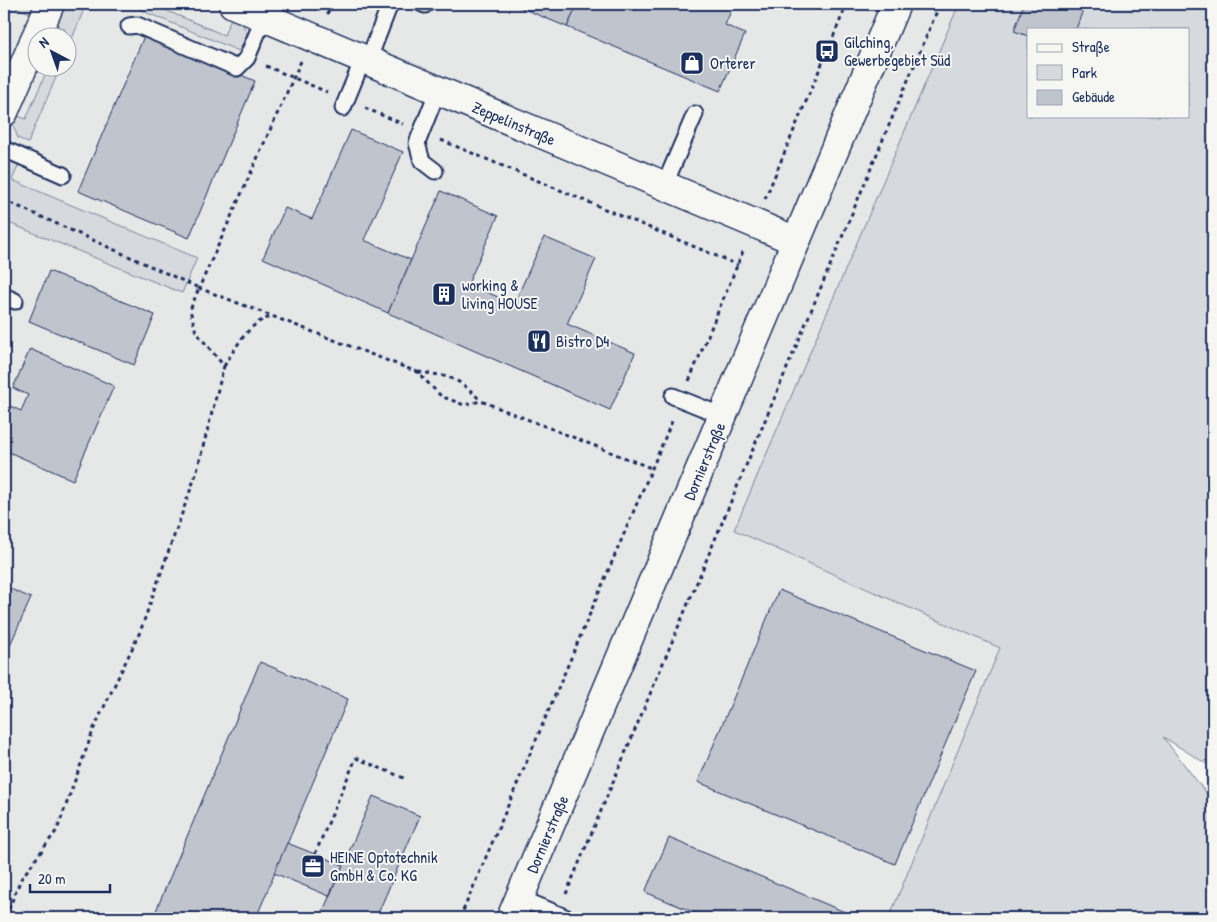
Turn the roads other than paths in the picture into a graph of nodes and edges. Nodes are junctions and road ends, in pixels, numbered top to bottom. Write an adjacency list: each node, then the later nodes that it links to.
1 (50, 4): 10 (street)
2 (233, 4): 5 (street, Zeppelinstraße)
3 (390, 4): 7 (lane)
4 (896, 4): 16 (street, Dornierstraße)
5 (264, 17): 6 (lane); 7 (street, Zeppelinstraße)
6 (129, 26)
7 (365, 60): 8 (street, Zeppelinstraße); 9 (lane)
8 (438, 90): 13 (lane); 15 (street, Zeppelinstraße)
9 (343, 108)
10 (4, 112)
11 (694, 114): 15 (lane)
12 (4, 149): 14 (lane)
13 (435, 172)
14 (63, 175)
15 (664, 186): 16 (street, Zeppelinstraße)
16 (796, 241): 18 (street, Dornierstraße)
17 (677, 398): 18 (lane)
18 (723, 416): 19 (street, Dornierstraße)
19 (516, 908): 20 (lane)
20 (562, 916)

